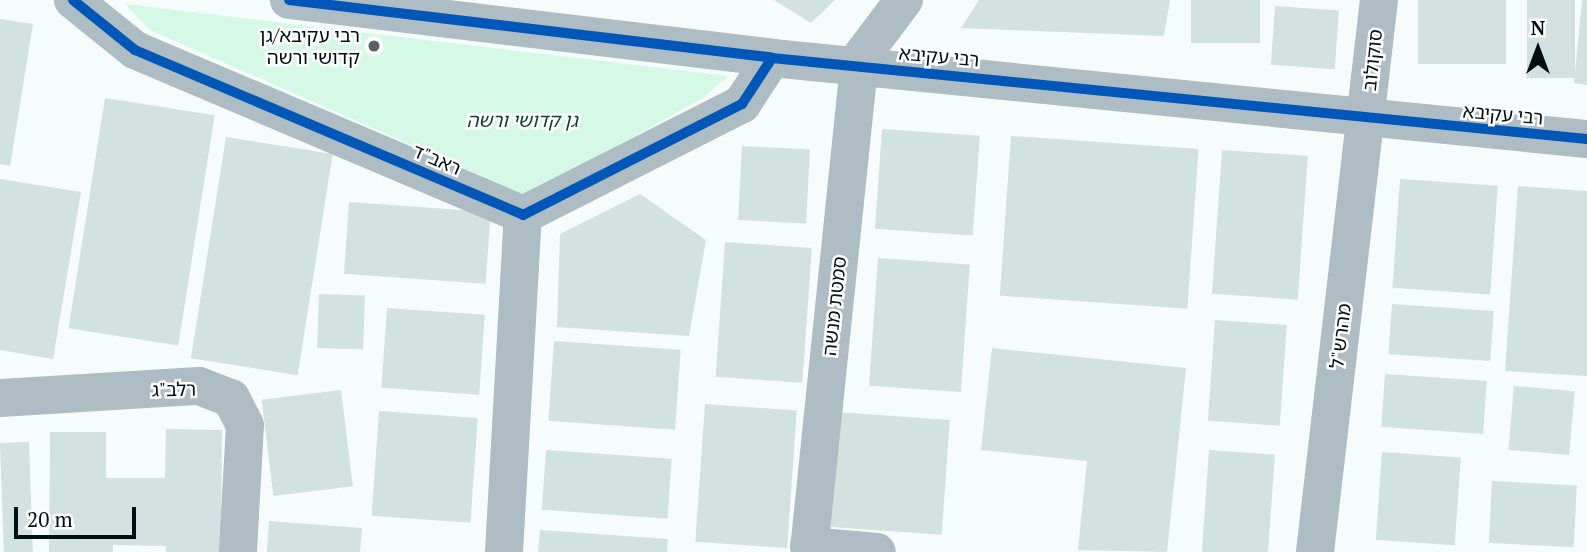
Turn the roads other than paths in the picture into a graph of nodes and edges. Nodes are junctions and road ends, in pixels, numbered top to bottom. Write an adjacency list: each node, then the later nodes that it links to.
1 (73, 0): 9 (street, ראב"ד)
2 (289, 0): 5 (street, רבי עקיבא)
3 (904, 0): 6 (street)
4 (1379, 0): 7 (street, סוקולוב)
5 (772, 58): 6 (street, רבי עקיבא); 9 (street)
6 (857, 66): 7 (street, רבי עקיבא); 13 (street, סמטת מנשה)
7 (1365, 119): 8 (street, רבי עקיבא); 14 (street, מהרש"ל)
8 (1587, 139)
9 (523, 215): 12 (street)
10 (0, 398): 11 (street, רלב"ג)
11 (238, 552)
12 (504, 552)
13 (877, 552)
14 (1315, 552)

